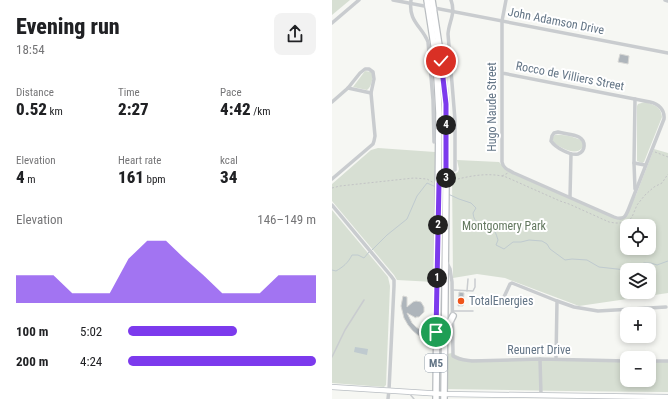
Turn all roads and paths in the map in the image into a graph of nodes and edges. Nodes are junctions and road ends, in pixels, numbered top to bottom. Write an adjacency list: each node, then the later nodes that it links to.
1 (359, 0): 10 (street)
2 (393, 0): 6 (street, John Adamson Drive)
3 (432, 0): 7 (main road, M5)
4 (451, 0): 8 (street)
5 (506, 0): 9 (street, Hugo Naude Street)
6 (411, 2): 7 (street, John Adamson Drive); 17 (street)
7 (429, 4): 8 (street, John Adamson Drive); 27 (main road, M5); 28 (main road, M5)
8 (454, 12): 9 (street, John Adamson Drive); 23 (street)
9 (502, 21): 11 (street, John Adamson Drive); 12 (street, Hugo Naude Street)
10 (332, 23)
11 (668, 52)
12 (502, 73): 15 (street, Rocco de Villiers Street); 24 (street, Hugo Naude Street)
13 (348, 88): 14 (street); 14 (street); 16 (street)
14 (371, 92): 26 (street)
15 (635, 98): 18 (street, Rocco de Villiers Street); 21 (street, Rocco de Villiers Street)
16 (332, 102)
17 (434, 142)
18 (651, 150): 20 (path); 22 (street, Rocco de Villiers Street)
19 (571, 154): 19 (street); 31 (street)
20 (668, 157)
21 (634, 163): 22 (street); 30 (street, Rocco de Villiers Street)
22 (645, 165): 30 (street, Rocco de Villiers Street)
23 (456, 170): 27 (path)
24 (510, 172): 25 (path); 31 (street)
25 (502, 176)
26 (332, 179)
27 (446, 182): 33 (main road, M5)
28 (439, 183): 29 (path); 36 (main road, M5)
29 (332, 188)
30 (636, 191): 31 (street, Rocco de Villiers Street)
31 (570, 197)
32 (332, 205): 56 (street)
33 (445, 259): 37 (main road, M5); 38 (street)
34 (468, 279): 39 (lane)
35 (475, 279): 39 (lane)
36 (437, 283): 37 (main road); 44 (main road, M5)
37 (445, 283): 45 (main road, M5)
38 (452, 290): 39 (lane); 47 (street)
39 (467, 291)
40 (504, 297): 42 (street)
41 (364, 300): 49 (lane)
42 (557, 301): 43 (street); 51 (street)
43 (666, 307)
44 (437, 310): 45 (main road); 60 (main road, M5)
45 (444, 310): 48 (main road, M5)
46 (473, 311): 47 (lane)
47 (453, 313): 48 (main road); 50 (street, Reunert Drive)
48 (444, 333): 61 (main road, M5)
49 (332, 357)
50 (540, 359): 51 (street, Reunert Drive); 59 (street)
51 (556, 360): 52 (street, Reunert Drive)
52 (620, 361)
53 (656, 361): 54 (street)
54 (668, 361)
55 (332, 387): 56 (main road)
56 (389, 390): 57 (main road); 64 (street)
57 (408, 392): 60 (main road); 65 (lane)
58 (497, 395): 59 (main road); 61 (main road); 66 (street)
59 (541, 395): 62 (main road)
60 (436, 396): 61 (main road)
61 (443, 396)
62 (573, 397): 63 (main road)
63 (668, 397)
64 (388, 399)
65 (414, 399)
66 (492, 399)

